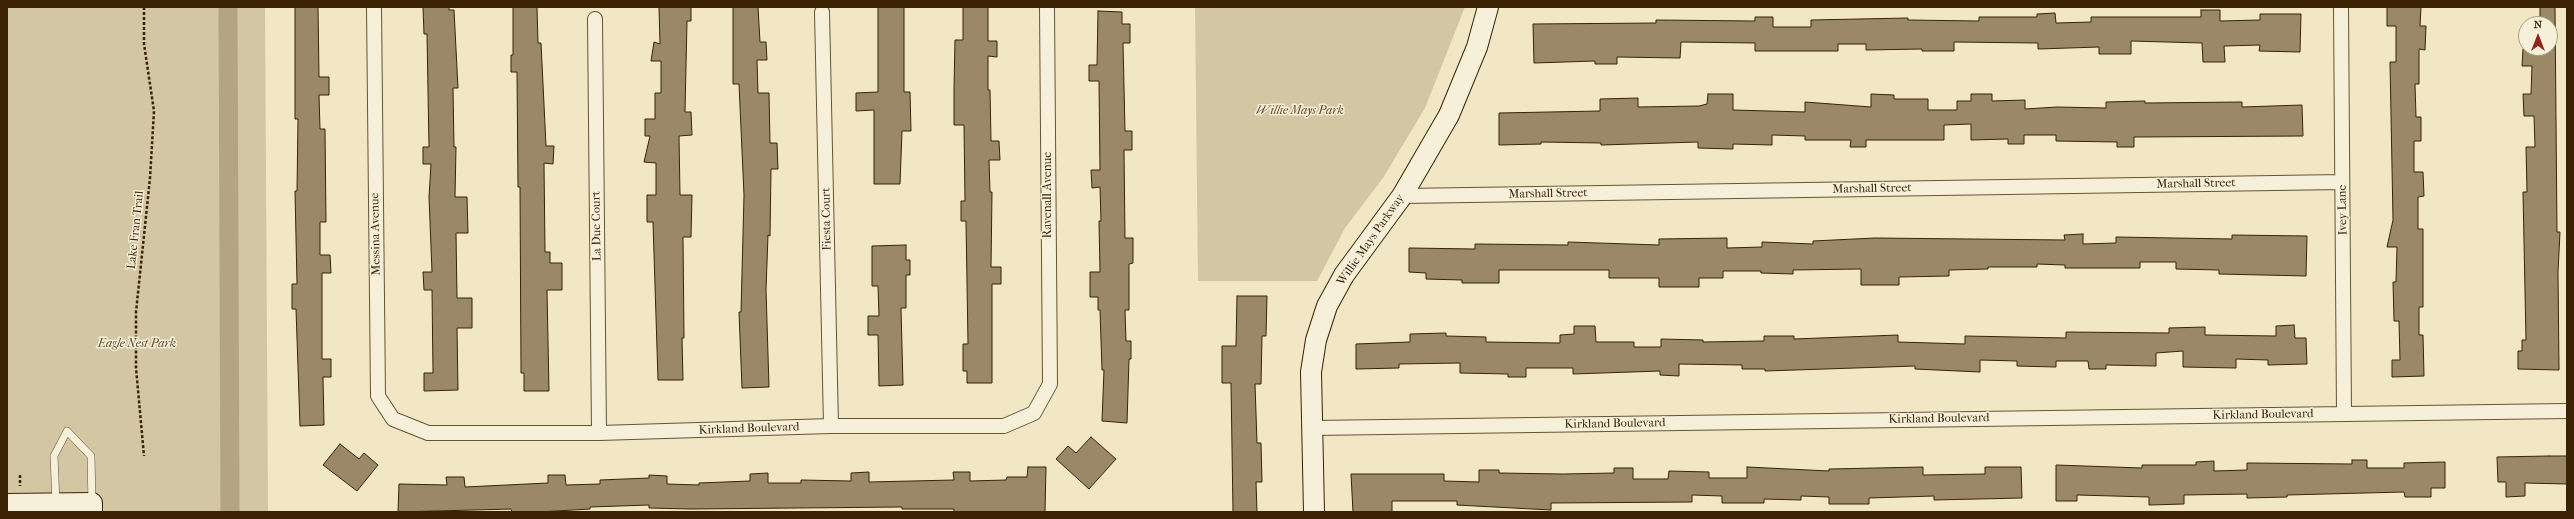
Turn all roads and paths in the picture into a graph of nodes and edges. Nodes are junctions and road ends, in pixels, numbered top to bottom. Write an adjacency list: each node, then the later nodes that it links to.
1 (144, 7): 17 (path, Lake Fran Trail)
2 (374, 7): 15 (street, Messina Avenue)
3 (1047, 7): 10 (street, Ravenall Avenue)
4 (1488, 7): 9 (street, Willie Mays Parkway)
5 (2341, 7): 8 (street, Ivey Lane)
6 (822, 12): 13 (street, Fiesta Court)
7 (595, 19): 16 (street, La Due Court)
8 (2342, 182): 9 (street, Marshall Street); 12 (street, Ivey Lane)
9 (1402, 196): 14 (street, Willie Mays Parkway)
10 (1050, 384): 13 (street, Kirkland Boulevard)
11 (2567, 411): 12 (street, Kirkland Boulevard)
12 (2344, 414): 14 (street, Kirkland Boulevard)
13 (831, 426): 16 (street, Kirkland Boulevard)
14 (1312, 428): 21 (street, Willie Mays Parkway)
15 (428, 433): 16 (street, Kirkland Boulevard)
16 (599, 433)
17 (144, 456)
18 (7, 504): 20 (street)
19 (92, 507): 20 (street); 20 (lane)
20 (56, 508)
21 (1314, 512)

